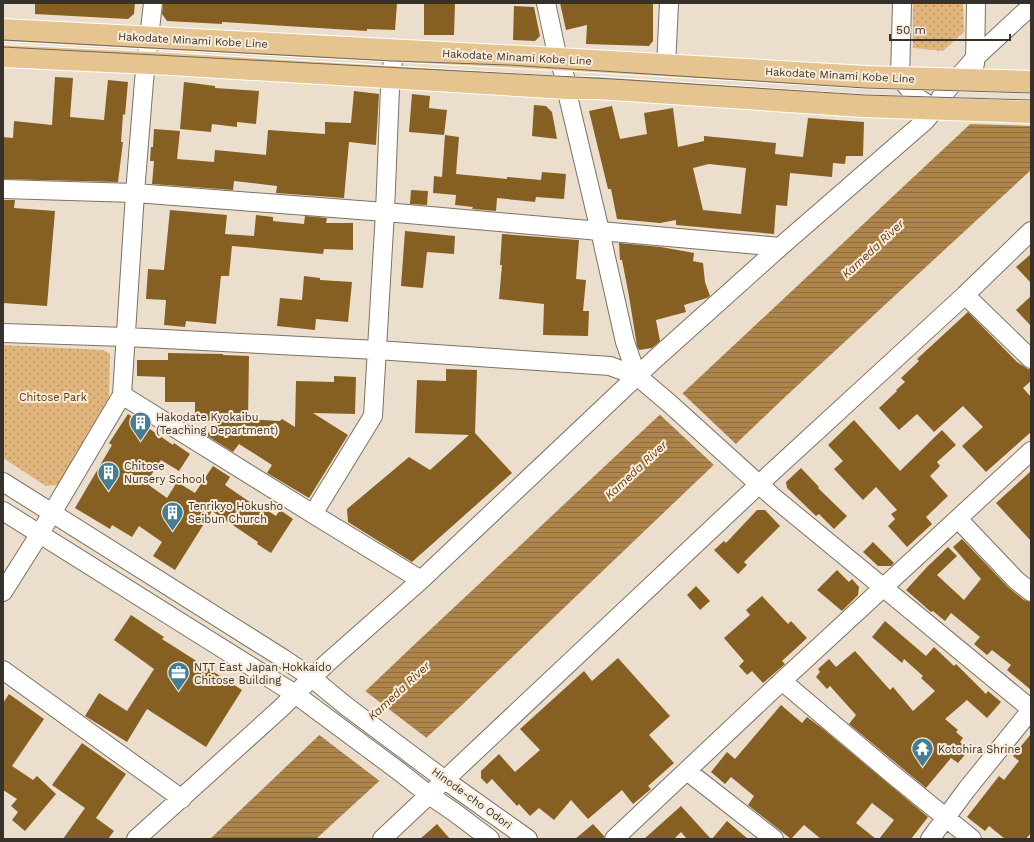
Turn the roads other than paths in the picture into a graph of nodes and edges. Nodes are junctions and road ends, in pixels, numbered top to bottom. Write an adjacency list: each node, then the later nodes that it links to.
1 (153, 3): 8 (street)
2 (546, 3): 12 (street)
3 (669, 3): 14 (street)
4 (902, 3): 16 (street)
5 (976, 3): 11 (street)
6 (1031, 6): 11 (street)
7 (3, 30): 8 (main road, Hakodate Minami Kobe Line)
8 (149, 37): 9 (main road, Hakodate Minami Kobe Line); 13 (street)
9 (394, 50): 12 (main road, Hakodate Minami Kobe Line); 15 (street)
10 (3, 56): 13 (main road)
11 (975, 58): 17 (street)
12 (558, 59): 14 (main road, Hakodate Minami Kobe Line); 19 (street)
13 (146, 63): 15 (main road); 23 (street)
14 (666, 66): 16 (main road, Hakodate Minami Kobe Line)
15 (391, 77): 19 (main road); 24 (street)
16 (900, 78): 17 (main road, Hakodate Minami Kobe Line); 20 (street)
17 (965, 80): 18 (main road, Hakodate Minami Kobe Line); 20 (street)
18 (1031, 82)
19 (566, 88): 20 (main road); 25 (street)
20 (935, 109): 21 (main road); 27 (street)
21 (1031, 112)
22 (3, 189): 23 (street)
23 (135, 193): 24 (street); 30 (street)
24 (385, 212): 25 (street); 31 (street)
25 (600, 231): 27 (street); 33 (street)
26 (1031, 231): 28 (street)
27 (780, 247): 33 (street)
28 (965, 295): 32 (street); 37 (street)
29 (3, 333): 30 (street)
30 (126, 337): 31 (street); 34 (street)
31 (376, 350): 33 (street); 40 (street)
32 (1031, 359)
33 (637, 376): 37 (street); 43 (street)
34 (122, 396): 39 (street); 40 (street)
35 (1029, 457): 41 (street)
36 (3, 482): 39 (street, Hinode-cho Odori)
37 (759, 485): 44 (street); 53 (street)
38 (3, 511): 42 (street, Hinode-cho Odori)
39 (52, 513): 42 (street); 48 (street, Hinode-cho Odori)
40 (313, 514): 43 (street)
41 (958, 519): 44 (street); 46 (street)
42 (39, 535): 45 (street); 50 (street, Hinode-cho Odori)
43 (421, 580): 48 (street)
44 (883, 587): 49 (street); 51 (street)
45 (3, 592)
46 (1031, 592)
47 (3, 670): 55 (street)
48 (312, 678): 50 (street); 53 (street, Hinode-cho Odori)
49 (782, 681): 52 (street); 56 (street)
50 (295, 694): 54 (street, Hinode-cho Odori); 55 (street)
51 (1031, 710): 56 (street)
52 (687, 771): 61 (street); 62 (street)
53 (445, 780): 54 (street); 60 (street, Hinode-cho Odori)
54 (429, 795): 58 (street); 59 (street, Hinode-cho Odori)
55 (182, 799): 57 (street)
56 (946, 817): 63 (street); 64 (street)
57 (136, 839)
58 (382, 839)
59 (490, 839)
60 (528, 839)
61 (614, 839)
62 (774, 839)
63 (930, 839)
64 (972, 839)

